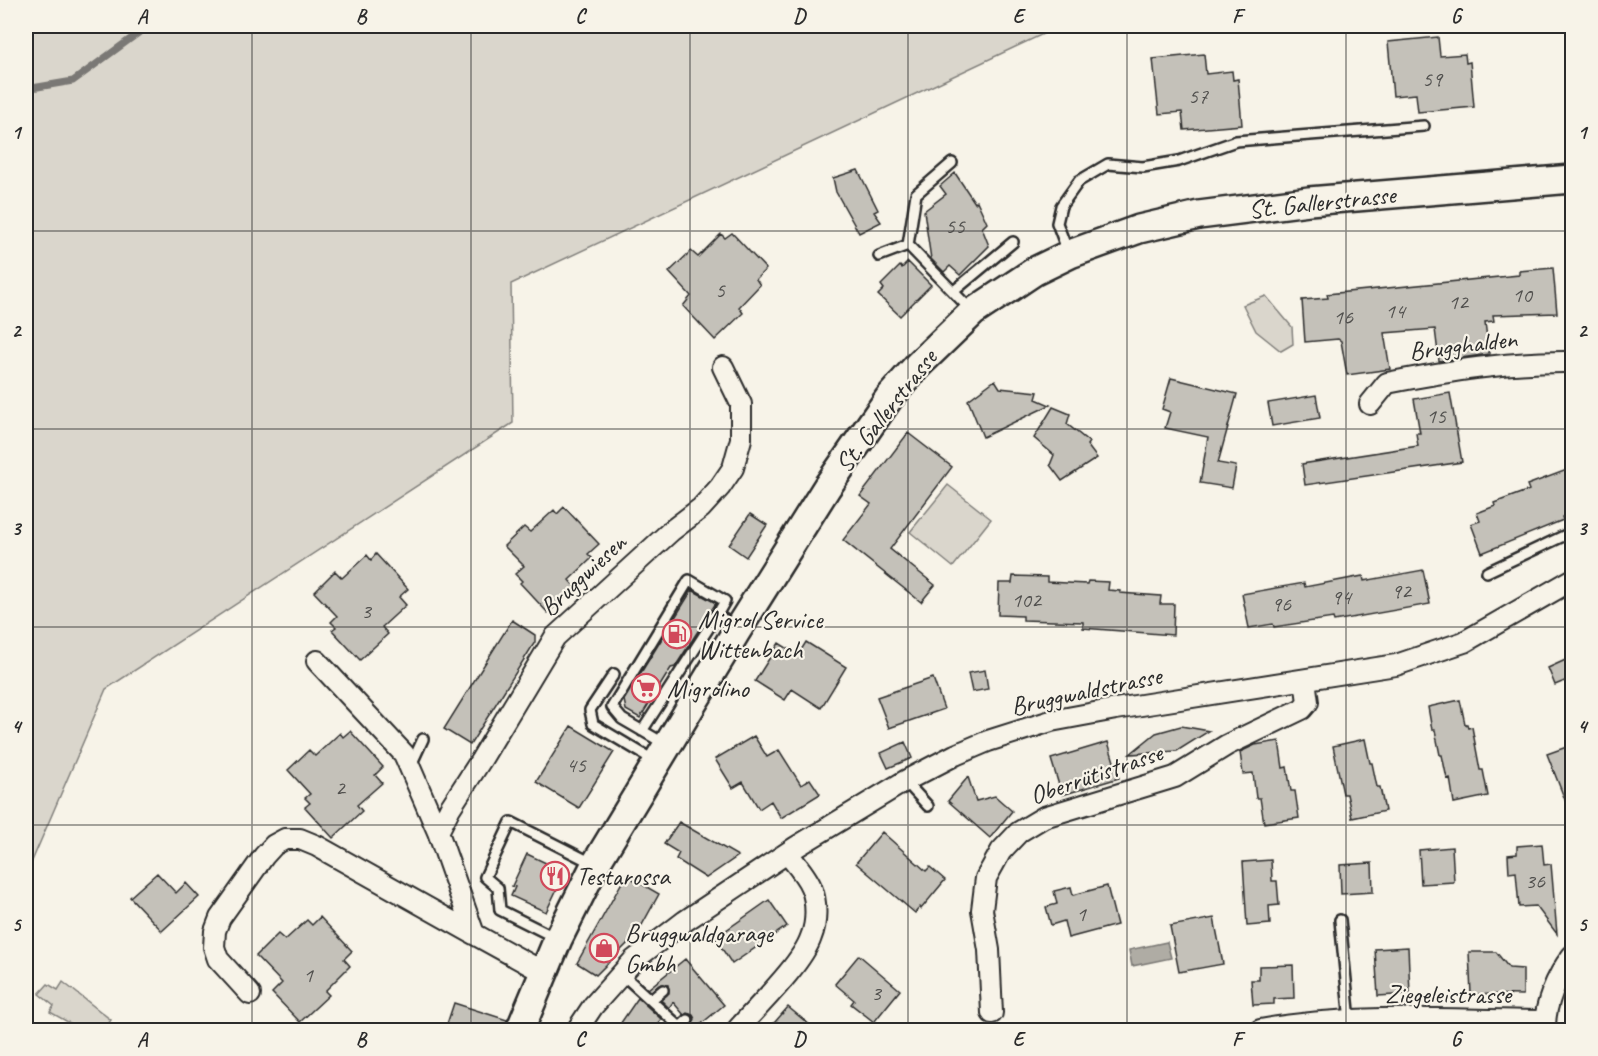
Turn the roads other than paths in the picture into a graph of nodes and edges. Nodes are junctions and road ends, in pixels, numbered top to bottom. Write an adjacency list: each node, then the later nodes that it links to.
1 (1424, 126): 6 (lane)
2 (952, 163): 5 (lane)
3 (1572, 179): 6 (main road, St. Gallerstrasse)
4 (1013, 242): 8 (lane)
5 (908, 245): 7 (lane); 8 (lane)
6 (1070, 254): 9 (main road, St. Gallerstrasse)
7 (879, 256)
8 (954, 291): 9 (lane)
9 (974, 312): 16 (main road, St. Gallerstrasse)
10 (1572, 362): 12 (street, Brugghalden)
11 (723, 367): 26 (street, Bruggwiesen)
12 (1370, 404)
13 (1572, 532): 14 (lane)
14 (1487, 572)
15 (1572, 580): 19 (street, Bruggwaldstrasse)
16 (728, 622): 20 (lane); 20 (lane); 22 (main road, St. Gallerstrasse)
17 (317, 661): 23 (street)
18 (614, 674): 22 (lane)
19 (1305, 680): 24 (street, Bruggwaldstrasse); 38 (street, Oberrütistrasse)
20 (642, 731): 22 (lane)
21 (423, 739): 23 (lane)
22 (662, 754): 28 (main road, St. Gallerstrasse)
23 (410, 767): 26 (street)
24 (905, 781): 25 (lane); 27 (street, Bruggwaldstrasse)
25 (928, 806)
26 (438, 832): 30 (street)
27 (787, 853): 34 (street, Bruggwaldstrasse); 44 (street)
28 (595, 865): 31 (main road, St. Gallerstrasse); 31 (lane)
29 (1340, 920): 40 (lane, Ziegeleistrasse)
30 (474, 934): 33 (street); 36 (street)
31 (558, 939): 33 (main road, St. Gallerstrasse)
32 (1572, 956): 41 (street, Ziegeleistrasse)
33 (543, 972): 42 (main road, St. Gallerstrasse)
34 (622, 974): 37 (lane); 43 (street, Bruggwaldstrasse)
35 (663, 990): 37 (lane)
36 (250, 994)
37 (651, 1000): 39 (lane)
38 (992, 1013)
39 (688, 1020)
40 (1350, 1021): 41 (street, Ziegeleistrasse); 45 (street, Ziegeleistrasse)
41 (1545, 1026)
42 (520, 1030)
43 (577, 1030)
44 (737, 1030)
45 (1260, 1030)

